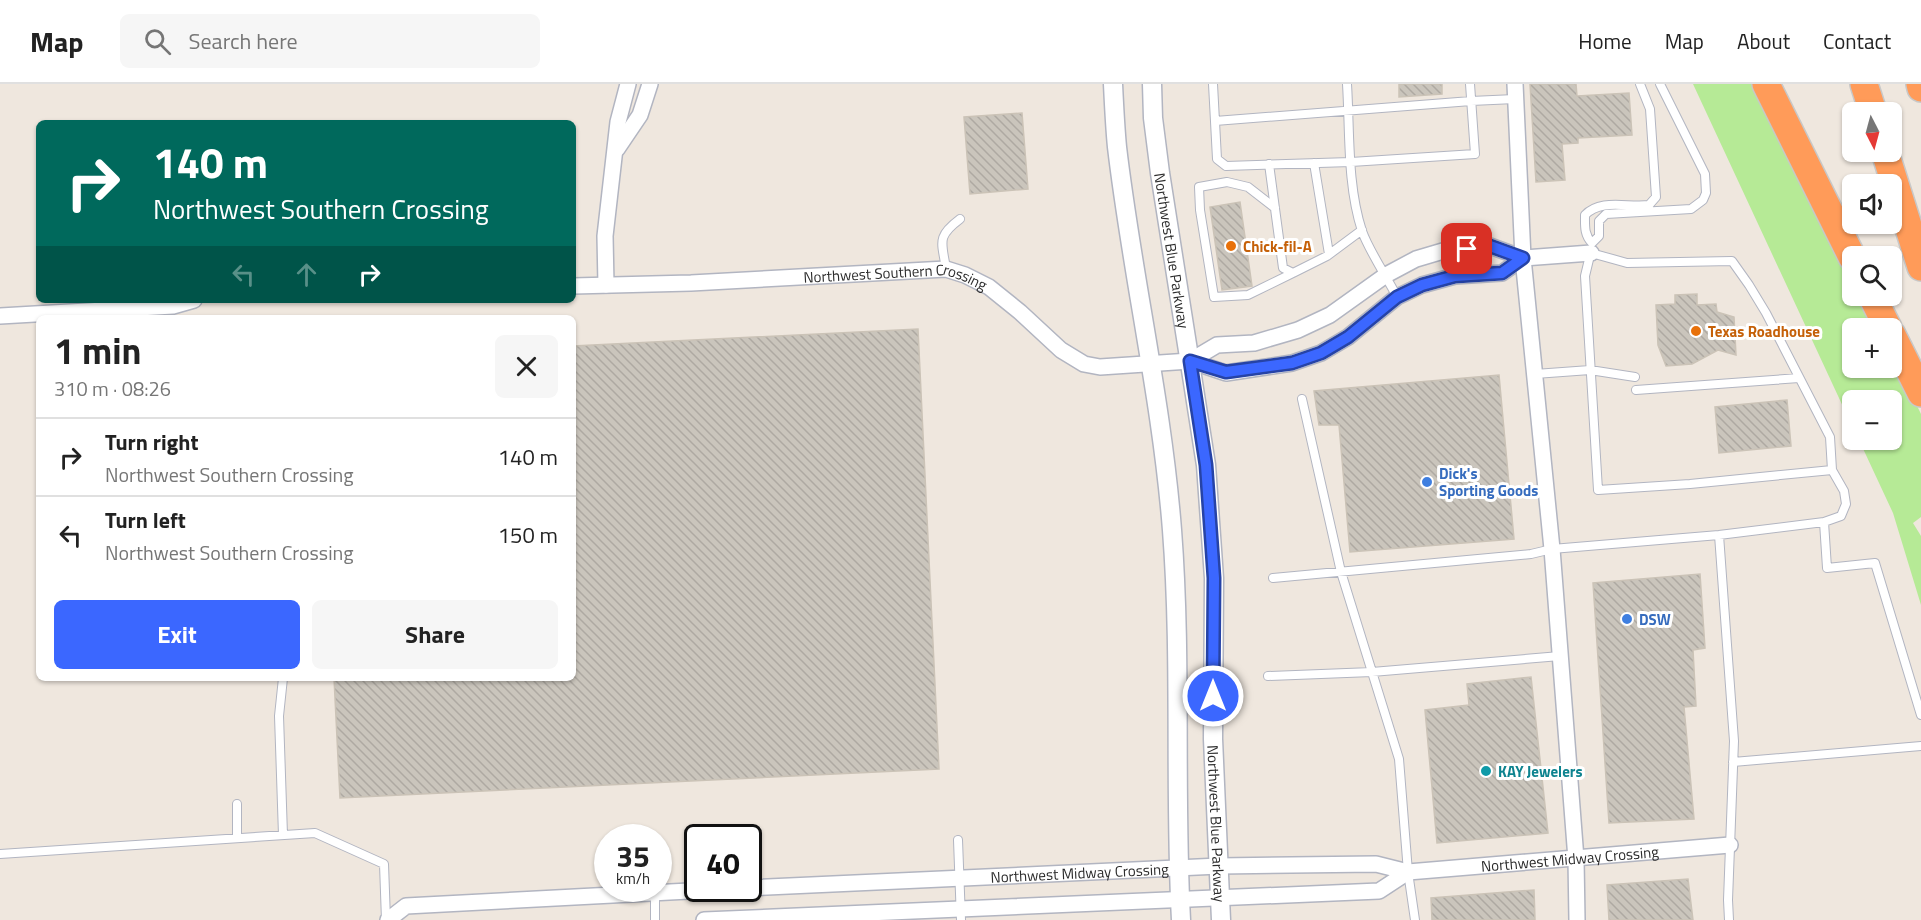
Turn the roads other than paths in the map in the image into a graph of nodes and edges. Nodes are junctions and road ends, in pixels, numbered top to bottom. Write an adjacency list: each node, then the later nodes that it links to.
1 (650, 84): 17 (street)
2 (1113, 84): 40 (street)
3 (1152, 84): 39 (street, Northwest Blue Parkway)
4 (1213, 84): 16 (lane)
5 (1347, 84): 15 (lane)
6 (1470, 84): 13 (lane)
7 (1640, 84): 26 (lane)
8 (1660, 84): 26 (lane)
9 (1766, 84): 25 (highway)
10 (1864, 84): 14 (highway)
11 (626, 86): 17 (street)
12 (1515, 92): 13 (lane); 28 (street)
13 (1471, 100): 15 (lane); 18 (lane)
14 (1870, 102)
15 (1349, 111): 16 (lane); 18 (lane)
16 (1215, 121): 21 (lane)
17 (616, 152): 33 (street)
18 (1351, 162): 20 (lane); 24 (lane)
19 (1888, 162): 29 (highway)
20 (1314, 163): 21 (lane); 27 (lane)
21 (1269, 165): 22 (lane)
22 (1275, 208): 31 (lane); 31 (lane)
23 (960, 219): 30 (lane)
24 (1362, 230): 27 (lane); 32 (lane)
25 (1847, 246)
26 (1591, 248): 28 (street, Northwest Southern Crossing); 41 (lane); 44 (lane)
27 (1329, 254): 31 (lane)
28 (1523, 258): 32 (street, Northwest Southern Crossing); 35 (street, Northwest Southern Crossing); 42 (street)
29 (1921, 267)
30 (946, 269): 33 (street, Northwest Southern Crossing); 40 (street, Northwest Southern Crossing)
31 (1293, 273)
32 (1386, 275): 35 (lane); 39 (street, Northwest Southern Crossing)
33 (606, 285): 34 (street, Northwest Southern Crossing)
34 (576, 286)
35 (1397, 297): 39 (street, Northwest Southern Crossing)
36 (184, 303): 37 (street)
37 (0, 316)
38 (1902, 355): 46 (highway)
39 (1190, 361): 40 (street, Northwest Southern Crossing); 68 (street, Northwest Blue Parkway)
40 (1151, 363): 69 (street)
41 (1590, 370): 42 (lane); 43 (lane); 48 (lane)
42 (1535, 374): 51 (street)
43 (1635, 377)
44 (1800, 378): 45 (lane); 48 (lane)
45 (1636, 390)
46 (1921, 393)
47 (1302, 399): 52 (lane)
48 (1832, 471): 49 (lane)
49 (1824, 522): 50 (lane); 58 (lane)
50 (1719, 536): 51 (lane); 60 (lane)
51 (1552, 549): 52 (lane); 54 (street)
52 (1341, 572): 53 (lane); 55 (lane)
53 (1272, 578)
54 (1560, 656): 55 (lane); 67 (street)
55 (1372, 672): 56 (lane); 70 (lane)
56 (1268, 676)
57 (283, 681): 62 (lane)
58 (1921, 715)
59 (1921, 746): 60 (lane)
60 (1733, 762): 65 (lane)
61 (237, 804): 63 (lane)
62 (283, 835): 63 (lane); 78 (lane)
63 (237, 838): 66 (lane)
64 (958, 840): 71 (lane)
65 (1730, 845): 67 (street, Northwest Midway Crossing); 85 (lane)
66 (0, 854)
67 (1576, 859): 70 (street, Northwest Midway Crossing); 84 (street)
68 (1219, 866): 69 (street, Northwest Midway Crossing); 70 (street, Northwest Midway Crossing); 74 (street, Northwest Blue Parkway)
69 (1178, 869): 71 (street, Northwest Midway Crossing); 75 (street)
70 (1408, 872): 74 (street, Northwest Midway Crossing); 83 (lane)
71 (959, 879): 72 (street, Northwest Midway Crossing); 77 (lane)
72 (762, 887)
73 (594, 894): 78 (street, Northwest Midway Crossing)
74 (1220, 898): 75 (street, Northwest Midway Crossing); 82 (street, Northwest Blue Parkway)
75 (1180, 899): 77 (street, Northwest Midway Crossing); 81 (street)
76 (655, 902): 79 (lane)
77 (961, 914): 80 (street, Northwest Midway Crossing)
78 (387, 920)
79 (656, 920)
80 (704, 920)
81 (1181, 920)
82 (1221, 920)
83 (1415, 920)
84 (1577, 920)
85 (1729, 920)

